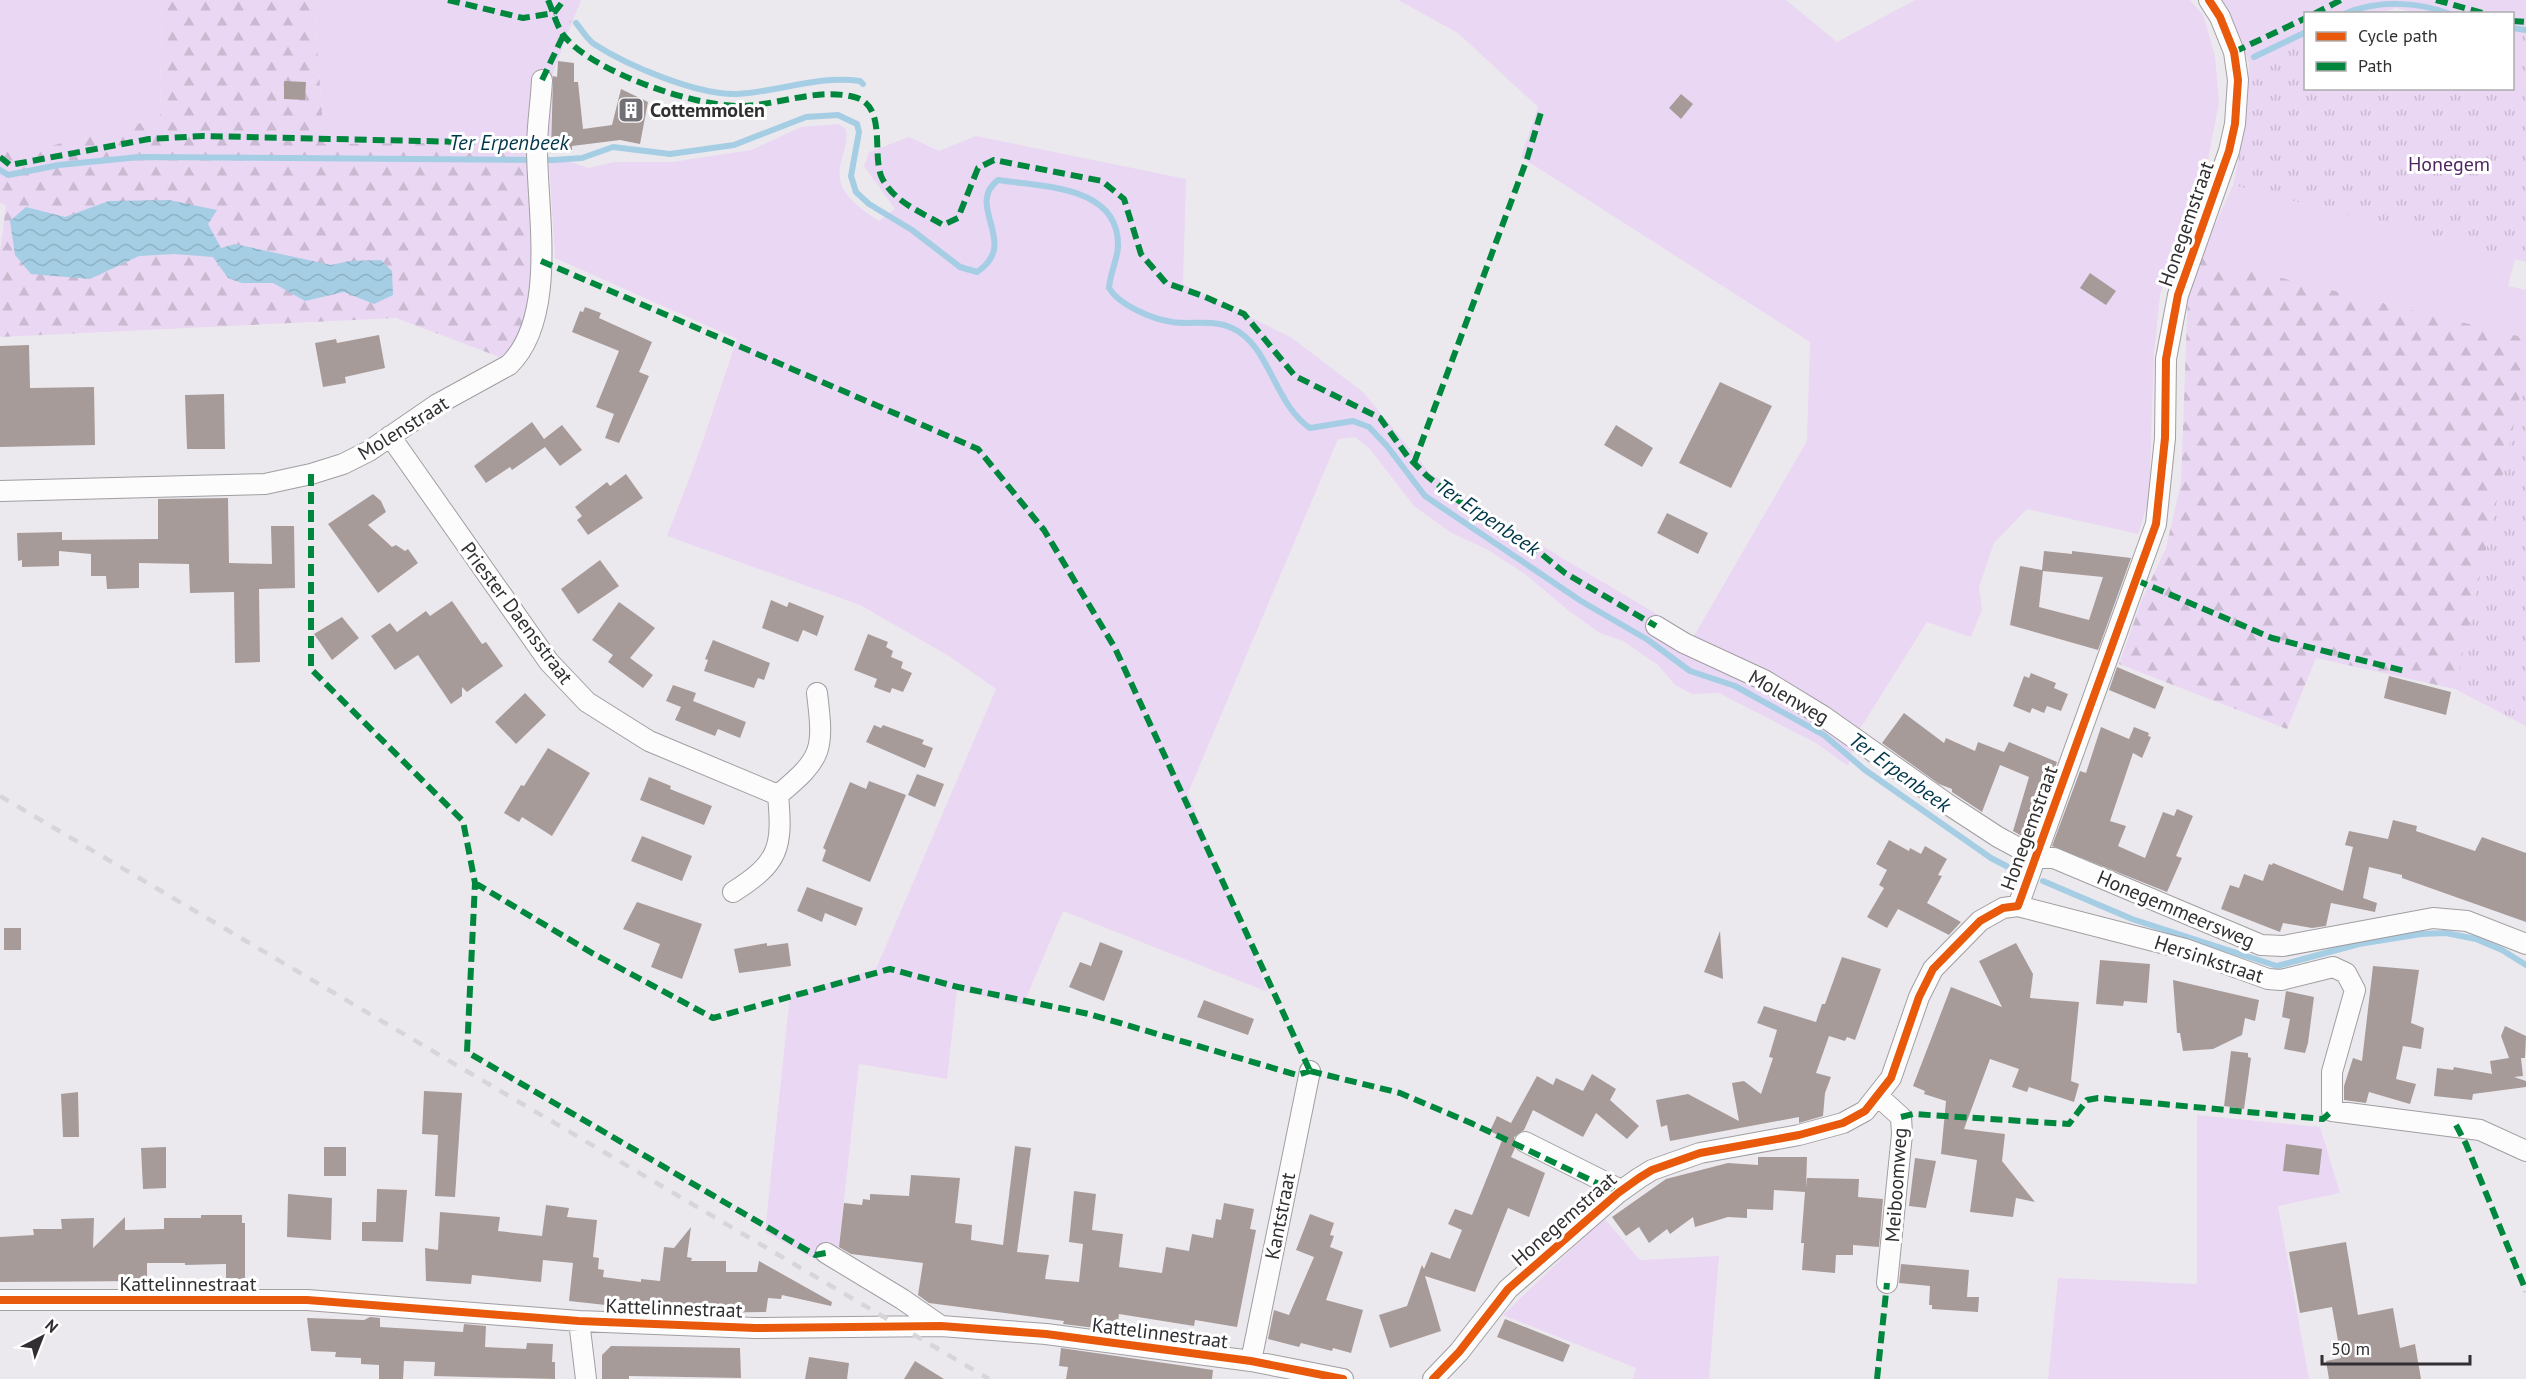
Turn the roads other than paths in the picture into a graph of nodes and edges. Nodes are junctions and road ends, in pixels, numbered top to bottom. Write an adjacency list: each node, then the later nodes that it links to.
1 (2209, 0): 8 (street, Honegemstraat)
2 (542, 80): 3 (street, Molenstraat)
3 (390, 436): 4 (street, Molenstraat); 7 (street, Priester Daensstraat)
4 (0, 491)
5 (1656, 626): 8 (street, Molenweg)
6 (817, 693): 7 (street)
7 (778, 795): 9 (street)
8 (2037, 858): 10 (street, Honegemstraat); 11 (street, Honegemmeersweg)
9 (733, 892)
10 (2018, 906): 13 (street, Honegemstraat); 15 (street, Hersinkstraat)
11 (2526, 944)
12 (1310, 1071): 22 (street, Kantstraat)
13 (1878, 1096): 16 (street, Honegemstraat); 18 (street, Meiboomweg)
14 (1525, 1142): 16 (street, Honegemstraat)
15 (2526, 1151)
16 (1621, 1190): 25 (street, Honegemstraat)
17 (826, 1253): 21 (street)
18 (1887, 1283)
19 (0, 1300): 20 (street, Kattelinnestraat)
20 (579, 1321): 21 (street, Kattelinnestraat); 23 (street)
21 (941, 1326): 22 (street, Kattelinnestraat)
22 (1251, 1361): 24 (street, Kattelinnestraat)
23 (586, 1379)
24 (1343, 1379)
25 (1433, 1379)

